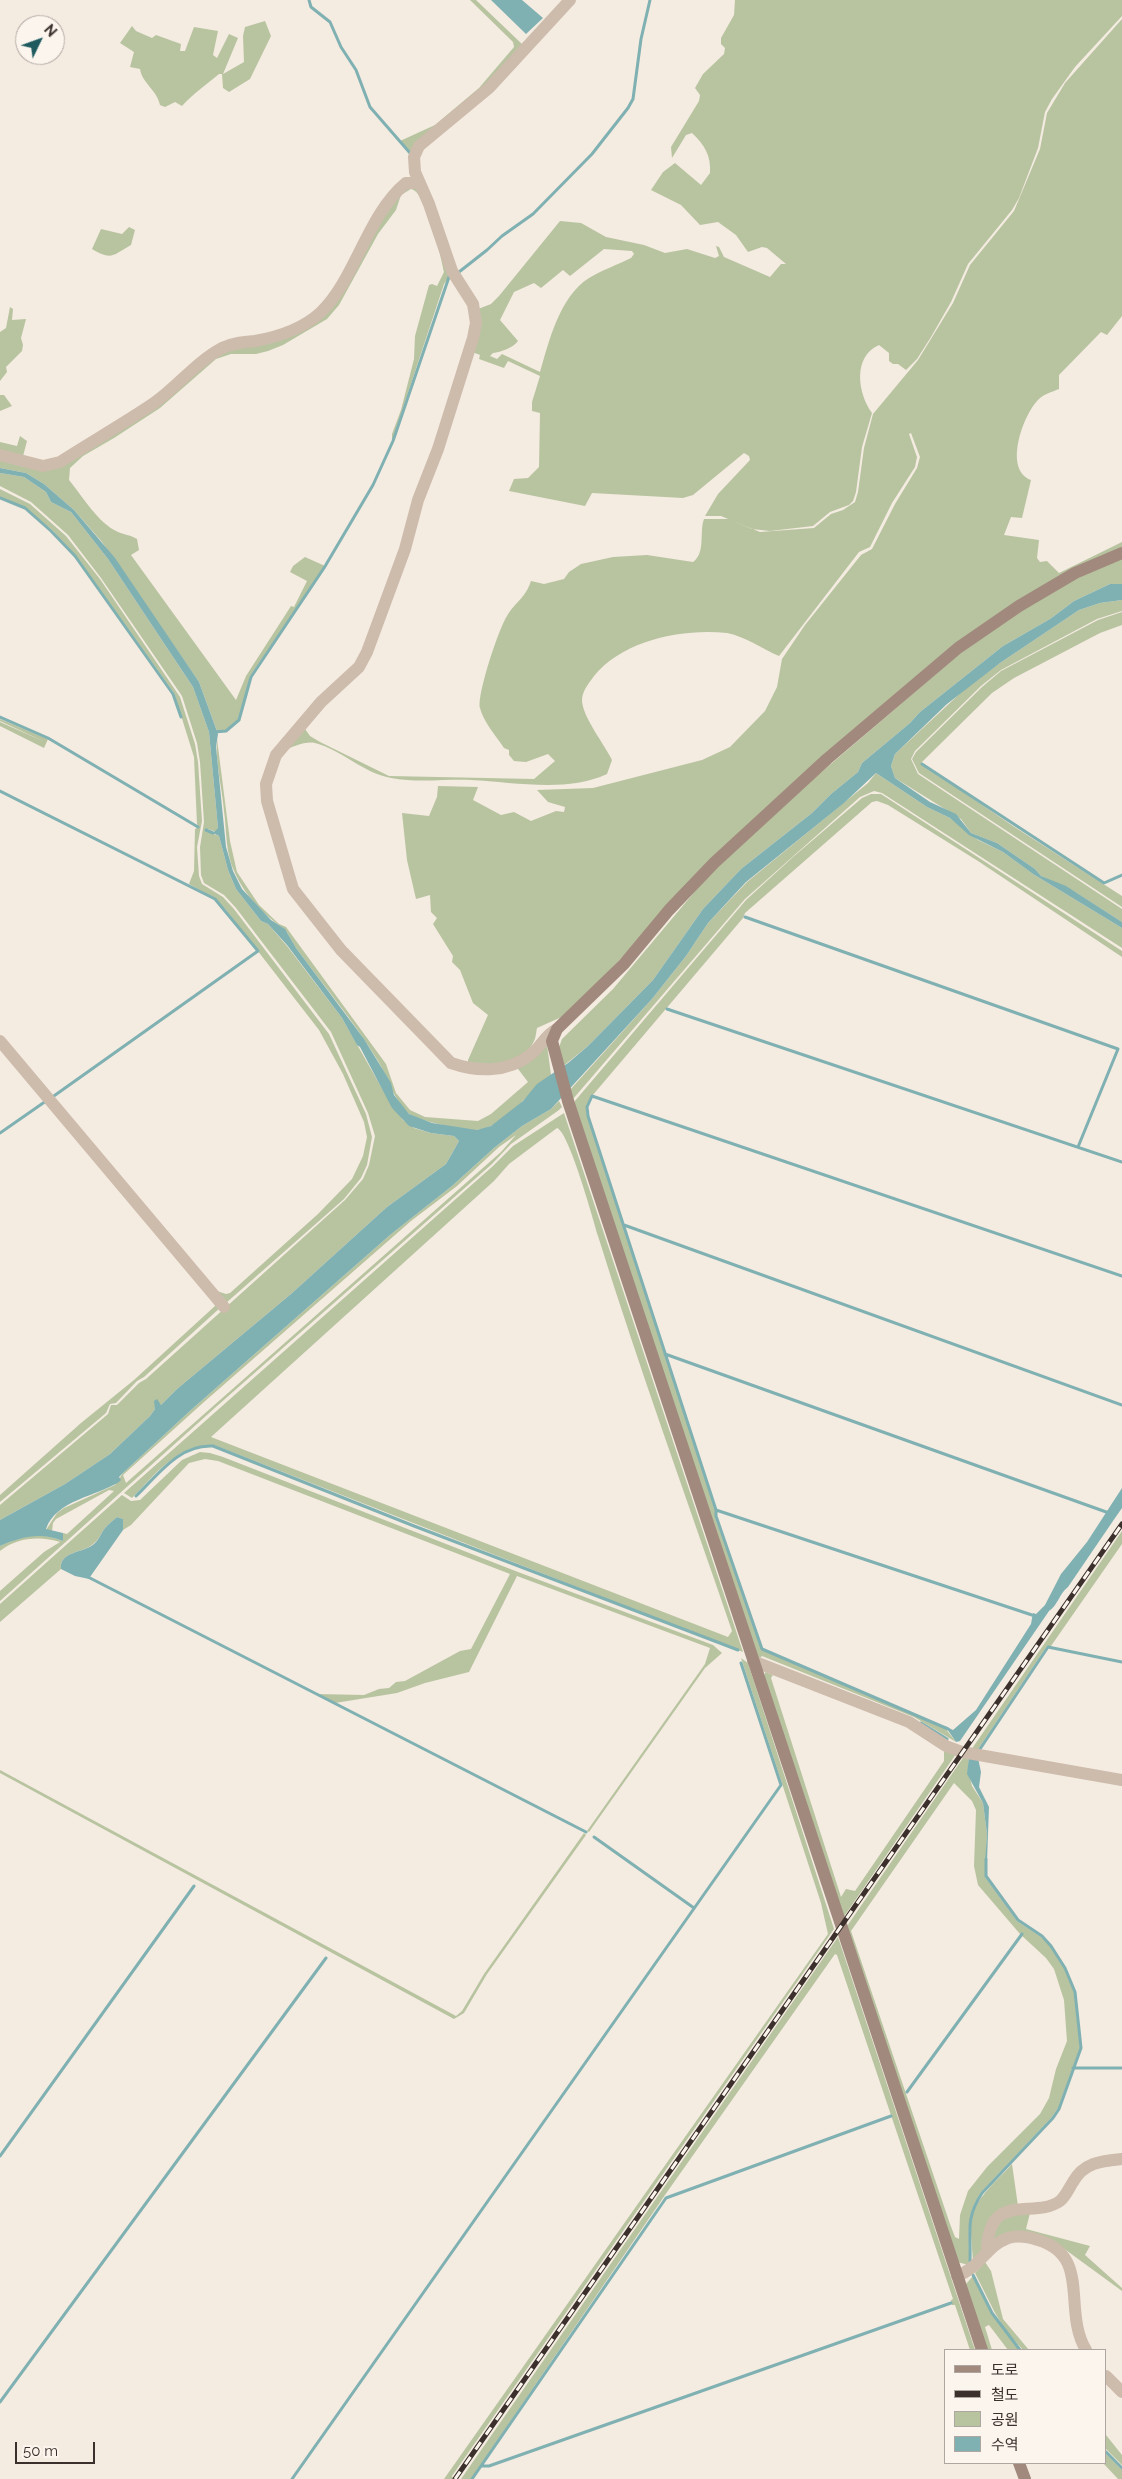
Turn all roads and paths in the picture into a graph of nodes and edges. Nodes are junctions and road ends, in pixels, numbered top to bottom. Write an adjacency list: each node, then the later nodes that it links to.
1 (570, 0): 2 (street)
2 (419, 183): 3 (street); 5 (street)
3 (0, 455)
4 (1122, 553): 5 (main road)
5 (558, 1029): 8 (main road)
6 (0, 1041): 7 (street)
7 (224, 1307)
8 (753, 1660): 9 (street); 12 (main road)
9 (1122, 1780)
10 (1122, 2159): 11 (street)
11 (987, 2253): 12 (street); 14 (street)
12 (957, 2276): 13 (main road)
13 (982, 2349)
14 (1086, 2349)
15 (1107, 2377): 16 (street)
16 (1122, 2392)
17 (1019, 2464): 18 (main road)
18 (1025, 2479)

